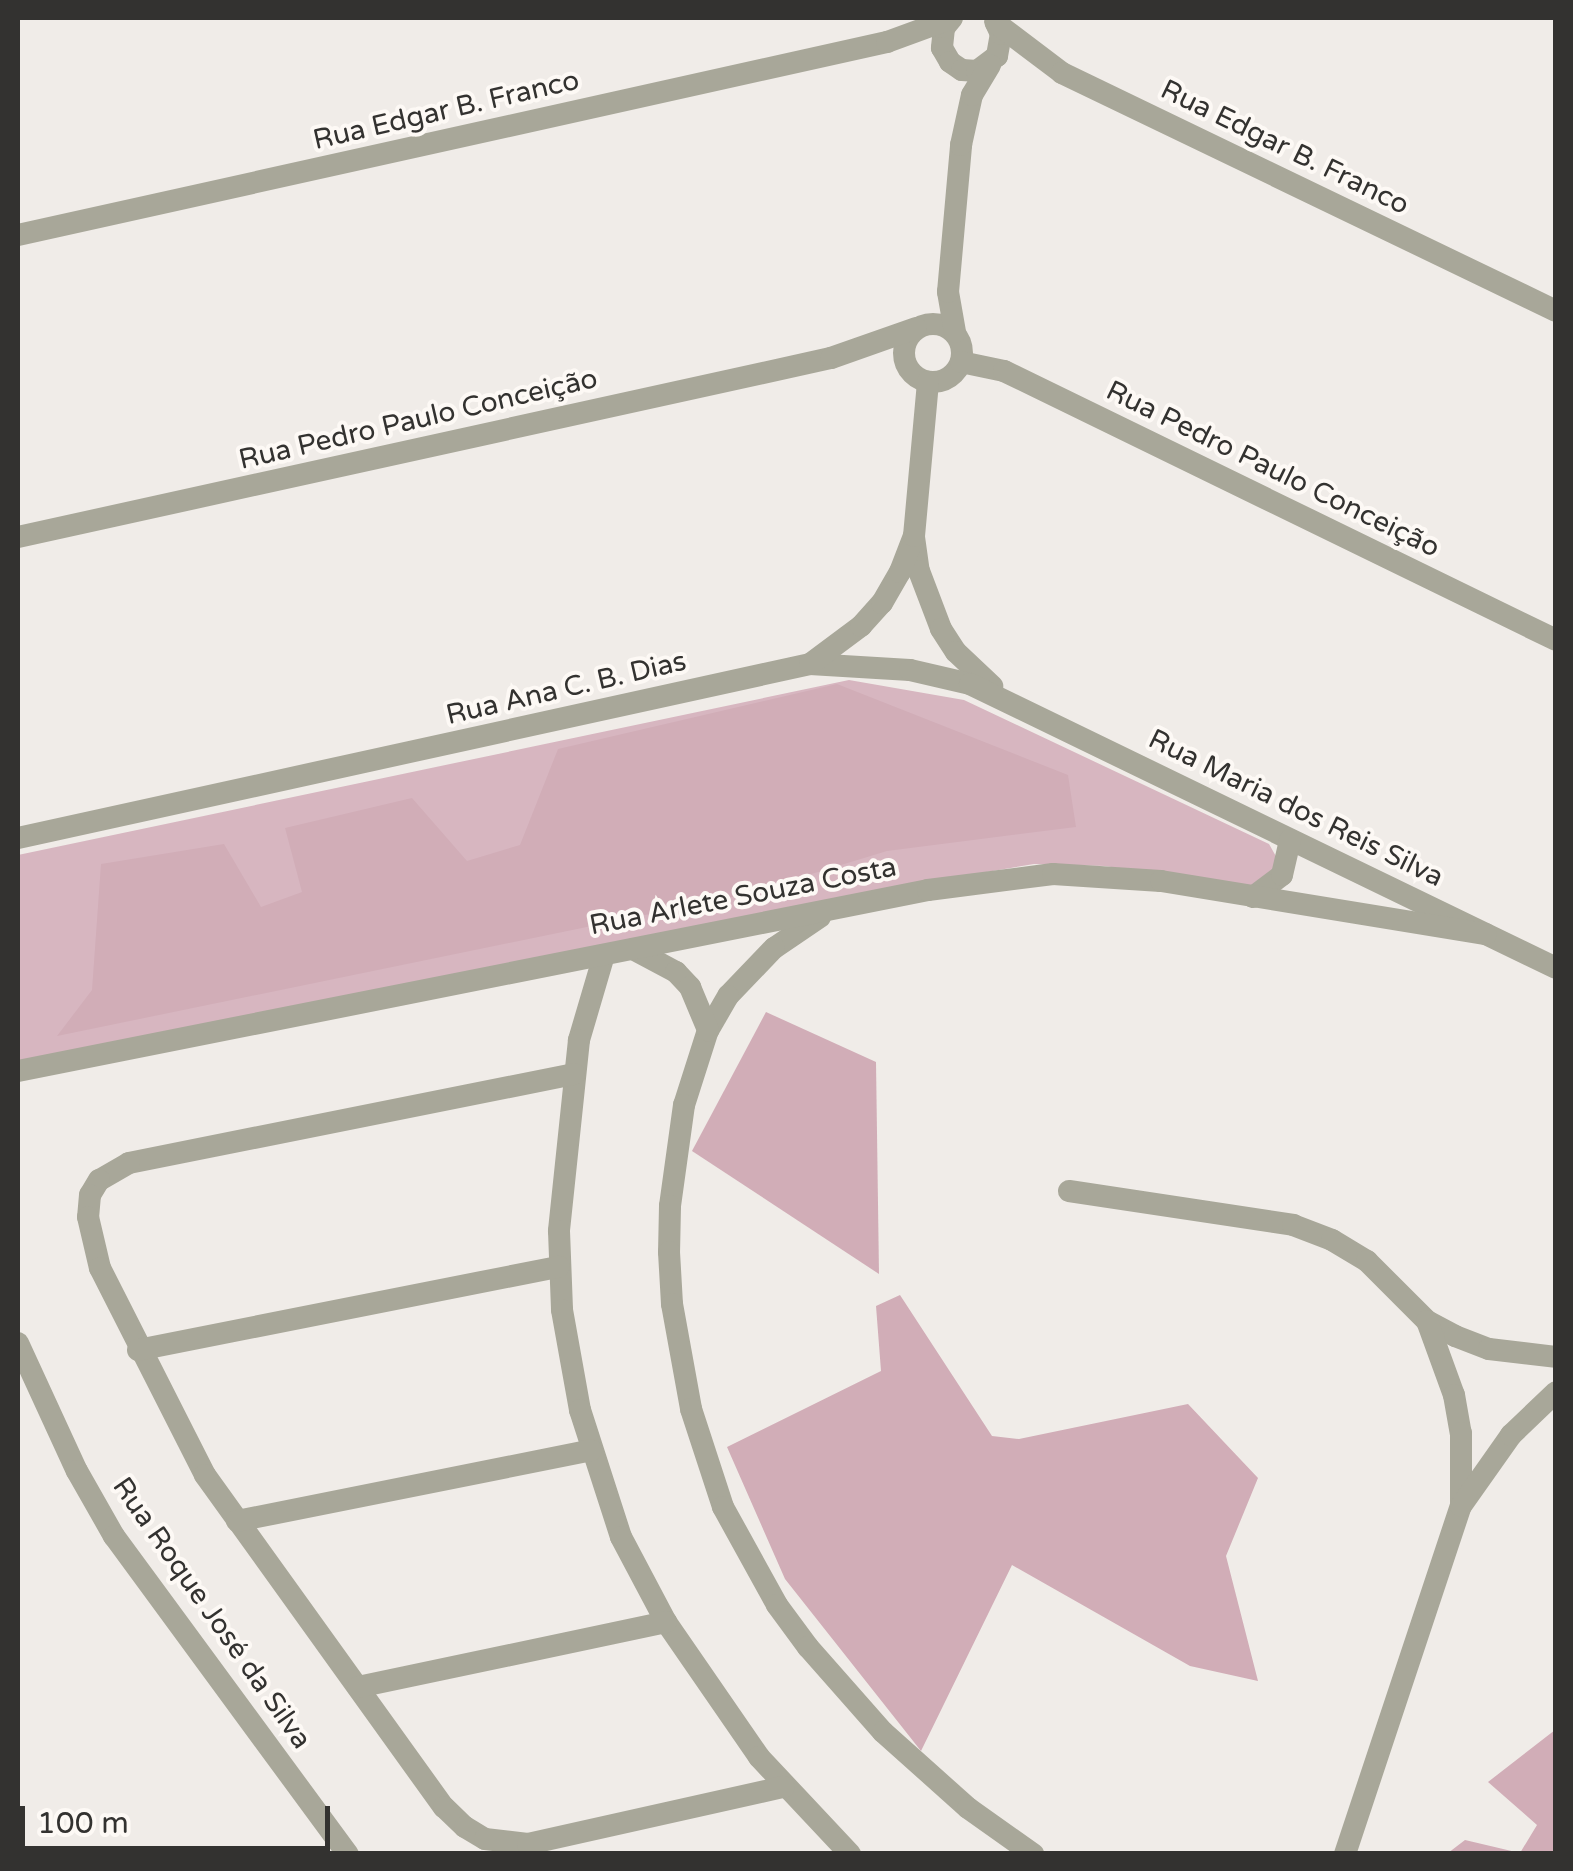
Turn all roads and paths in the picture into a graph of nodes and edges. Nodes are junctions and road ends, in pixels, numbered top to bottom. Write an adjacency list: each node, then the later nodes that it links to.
1 (951, 18): 3 (street, Rua Edgar B. Franco); 4 (street)
2 (993, 20): 5 (street); 9 (street, Rua Edgar B. Franco)
3 (887, 42): 4 (street, Rua Edgar B. Franco); 7 (street, Rua Edgar B. Franco)
4 (948, 60): 5 (street, Rua Edgar B. Franco); 6 (street)
5 (990, 65): 6 (street)
6 (962, 145): 8 (street)
7 (18, 235)
8 (952, 237): 10 (street); 11 (street)
9 (1556, 312)
10 (918, 327): 11 (street); 12 (street, Rua Pedro Paulo Conceição); 14 (street)
11 (955, 332): 13 (street)
12 (831, 358): 14 (street, Rua Pedro Paulo Conceição); 16 (street, Rua Pedro Paulo Conceição)
13 (962, 362): 14 (street); 17 (street, Rua Pedro Paulo Conceição)
14 (919, 376): 15 (street, Rua Ana C. B. Dias)
15 (914, 536): 18 (street, Rua Ana C. B. Dias); 19 (street, Rua Maria dos Reis Silva)
16 (18, 538)
17 (1556, 640)
18 (810, 664): 19 (street, Rua Maria dos Reis Silva); 20 (street, Rua Ana C. B. Dias)
19 (1010, 701): 21 (street, Rua Maria dos Reis Silva)
20 (18, 838)
21 (1290, 840): 22 (street); 24 (street, Rua Maria dos Reis Silva)
22 (1253, 896): 23 (street, Rua Arlete Souza Costa); 24 (street, Rua Arlete Souza Costa)
23 (836, 908): 25 (street, Rua Arlete Souza Costa); 28 (street)
24 (1486, 934): 27 (street, Rua Maria dos Reis Silva)
25 (633, 949): 26 (street, Rua Arlete Souza Costa); 28 (street)
26 (604, 955): 29 (street, Rua Arlete Souza Costa); 30 (street)
27 (1556, 968)
28 (708, 1030): 44 (street)
29 (18, 1071)
30 (574, 1074): 32 (street); 35 (street)
31 (1070, 1191): 33 (street)
32 (559, 1267): 35 (street); 38 (street)
33 (1426, 1321): 36 (street); 39 (street)
34 (18, 1343): 45 (street, Rua Roque José da Silva)
35 (138, 1350): 40 (street)
36 (1556, 1357)
37 (1556, 1392): 39 (street)
38 (591, 1450): 40 (street); 41 (street)
39 (1461, 1506): 48 (street)
40 (237, 1521): 42 (street)
41 (666, 1622): 42 (street); 43 (street)
42 (358, 1687): 43 (street)
43 (784, 1787): 46 (street)
44 (1013, 1846): 47 (street)
45 (348, 1854)
46 (850, 1854)
47 (1033, 1854)
48 (1345, 1854)

